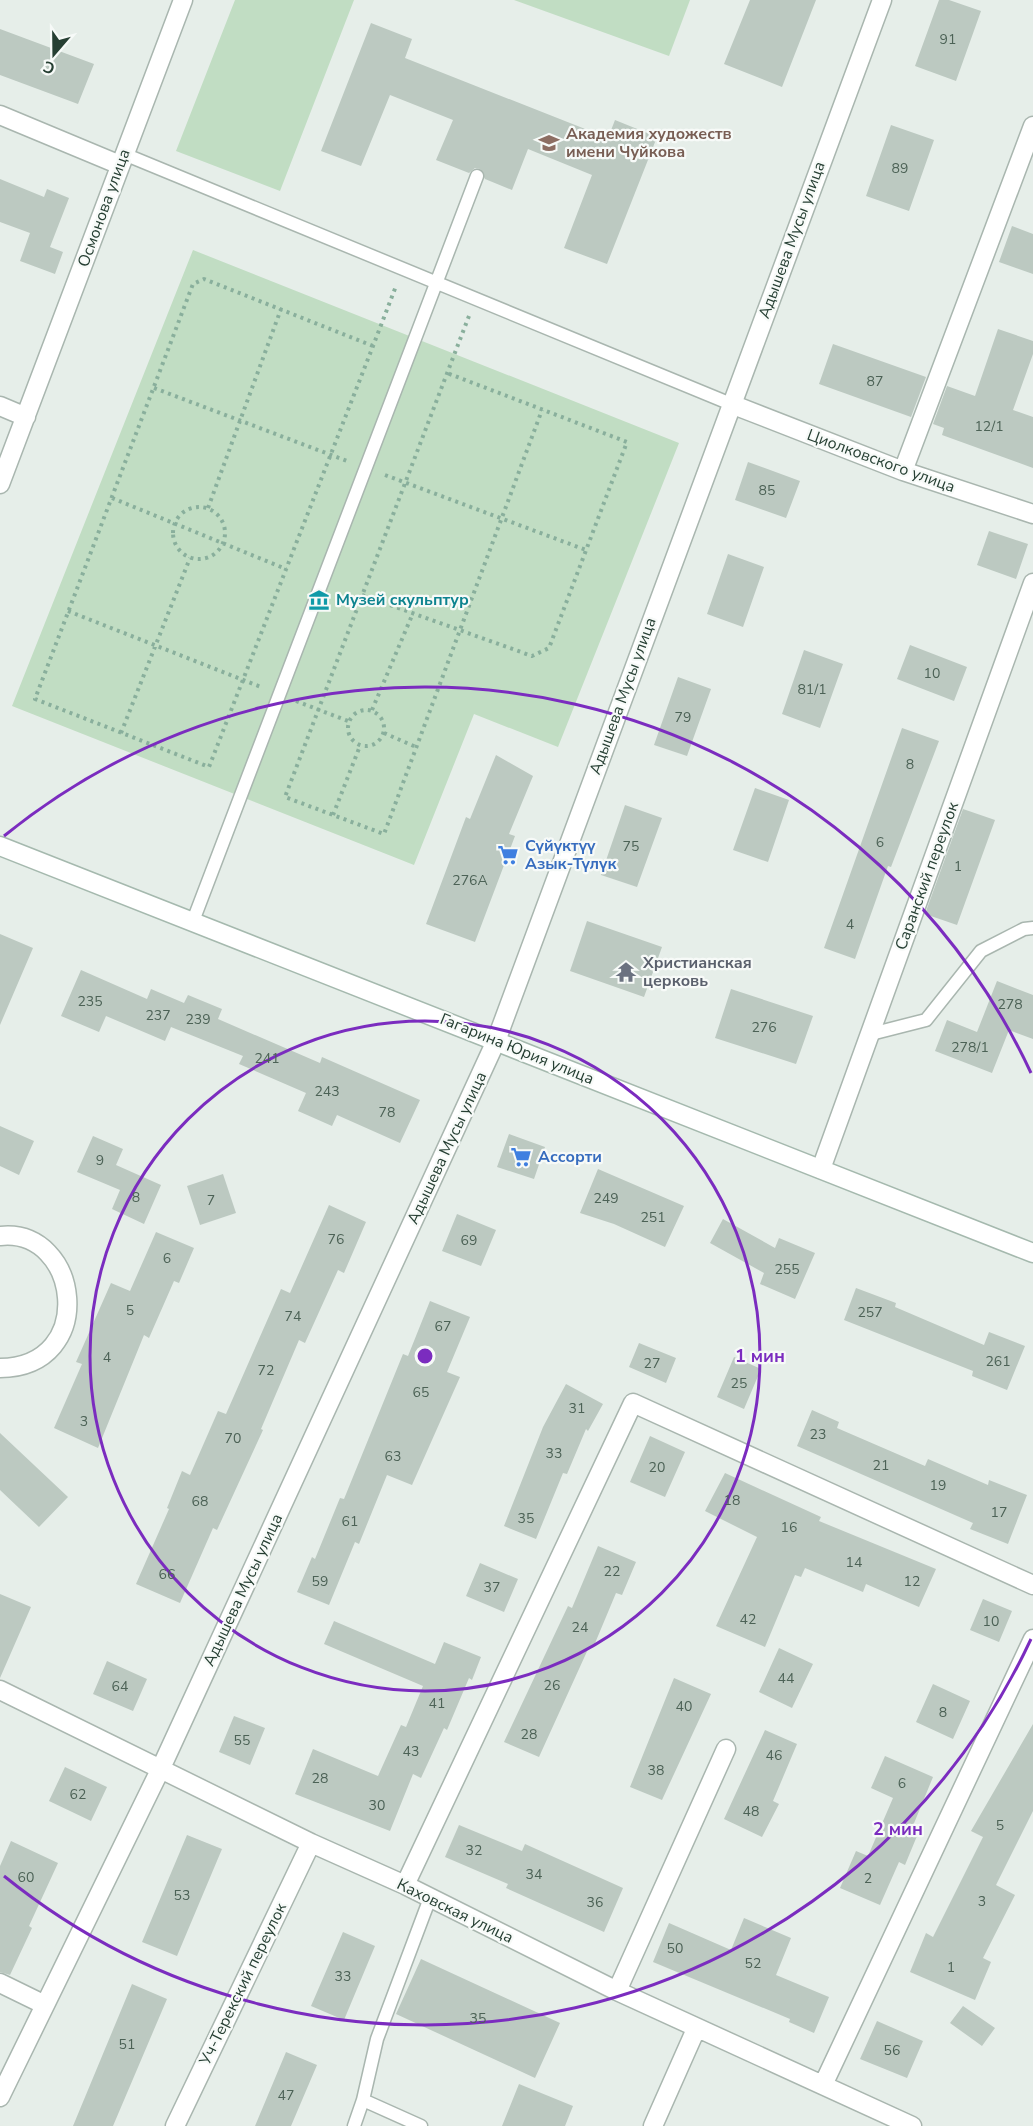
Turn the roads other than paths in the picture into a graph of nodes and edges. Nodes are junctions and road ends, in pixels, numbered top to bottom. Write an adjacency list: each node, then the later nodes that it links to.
1 (183, 0): 5 (street, Осмонова улица)
2 (882, 0): 8 (street, Адышева Мусы улица)
3 (0, 115): 5 (street)
4 (1033, 126): 11 (street)
5 (122, 160): 7 (lane); 10 (street, Осмонова улица)
6 (477, 176): 7 (lane)
7 (436, 283): 8 (lane); 16 (lane)
8 (731, 404): 11 (street, Циолковского улица); 19 (street, Адышева Мусы улица)
9 (0, 406): 10 (street)
10 (26, 417): 12 (street, Осмонова улица)
11 (903, 471): 13 (street, Циолковского улица)
12 (0, 484)
13 (1033, 514)
14 (1033, 583): 18 (street, Саранский переулок)
15 (0, 846): 16 (street, Гагарина Юрия улица)
16 (193, 921): 19 (street, Гагарина Юрия улица)
17 (1033, 928): 18 (lane)
18 (871, 1034): 20 (street, Саранский переулок)
19 (496, 1041): 20 (street, Гагарина Юрия улица); 28 (street, Адышева Мусы улица)
20 (821, 1169): 22 (street, Гагарина Юрия улица)
21 (0, 1236): 23 (street)
22 (1033, 1253)
23 (0, 1368)
24 (1033, 1585): 30 (street)
25 (1033, 1639): 36 (street)
26 (0, 1690): 28 (street, Каховская улица)
27 (726, 1749): 33 (street)
28 (160, 1768): 29 (street, Каховская улица); 34 (street, Адышева Мусы улица)
29 (311, 1843): 30 (street, Каховская улица); 39 (street, Уч-Терекский переулок)
30 (405, 1885): 31 (street, Каховская улица)
31 (430, 1898): 33 (street, Каховская улица); 38 (lane)
32 (0, 1983): 34 (street)
33 (616, 1991): 35 (street, Каховская улица)
34 (45, 2005): 37 (street, Адышева Мусы улица)
35 (696, 2029): 36 (street, Каховская улица); 42 (street)
36 (823, 2085): 43 (street, Каховская улица)
37 (0, 2097)
38 (363, 2100): 40 (lane); 41 (lane)
39 (175, 2126)
40 (354, 2126)
41 (421, 2126)
42 (653, 2126)
43 (912, 2126)

